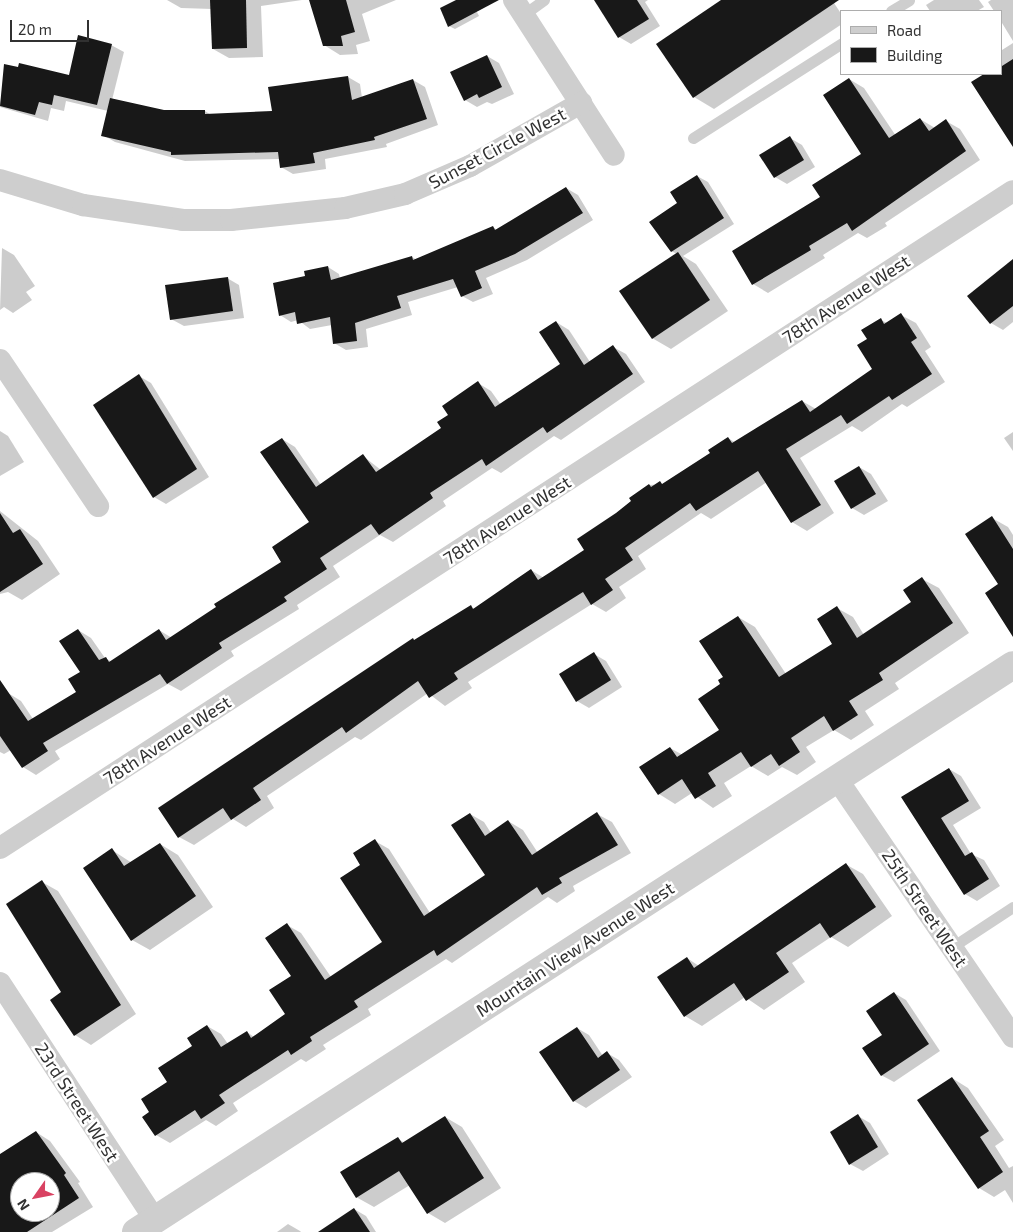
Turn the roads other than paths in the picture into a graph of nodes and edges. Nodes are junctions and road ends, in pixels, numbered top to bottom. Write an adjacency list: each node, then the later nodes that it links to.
1 (544, 0): 3 (lane)
2 (909, 0): 4 (lane)
3 (519, 7): 6 (street)
4 (893, 10)
5 (840, 44): 7 (lane)
6 (581, 103): 8 (street); 9 (street, Sunset Circle West)
7 (693, 138)
8 (614, 155)
9 (0, 180)
10 (1013, 191): 15 (street, 78th Avenue West)
11 (0, 360): 12 (street)
12 (98, 506)
13 (1013, 665): 14 (street, Mountain View Avenue West)
14 (837, 779): 17 (street, 25th Street West); 20 (street, Mountain View Avenue West)
15 (0, 848)
16 (1013, 907): 17 (lane)
17 (952, 947): 19 (street, 25th Street West)
18 (0, 983): 20 (street, 23rd Street West)
19 (1013, 1037)
20 (146, 1226)

